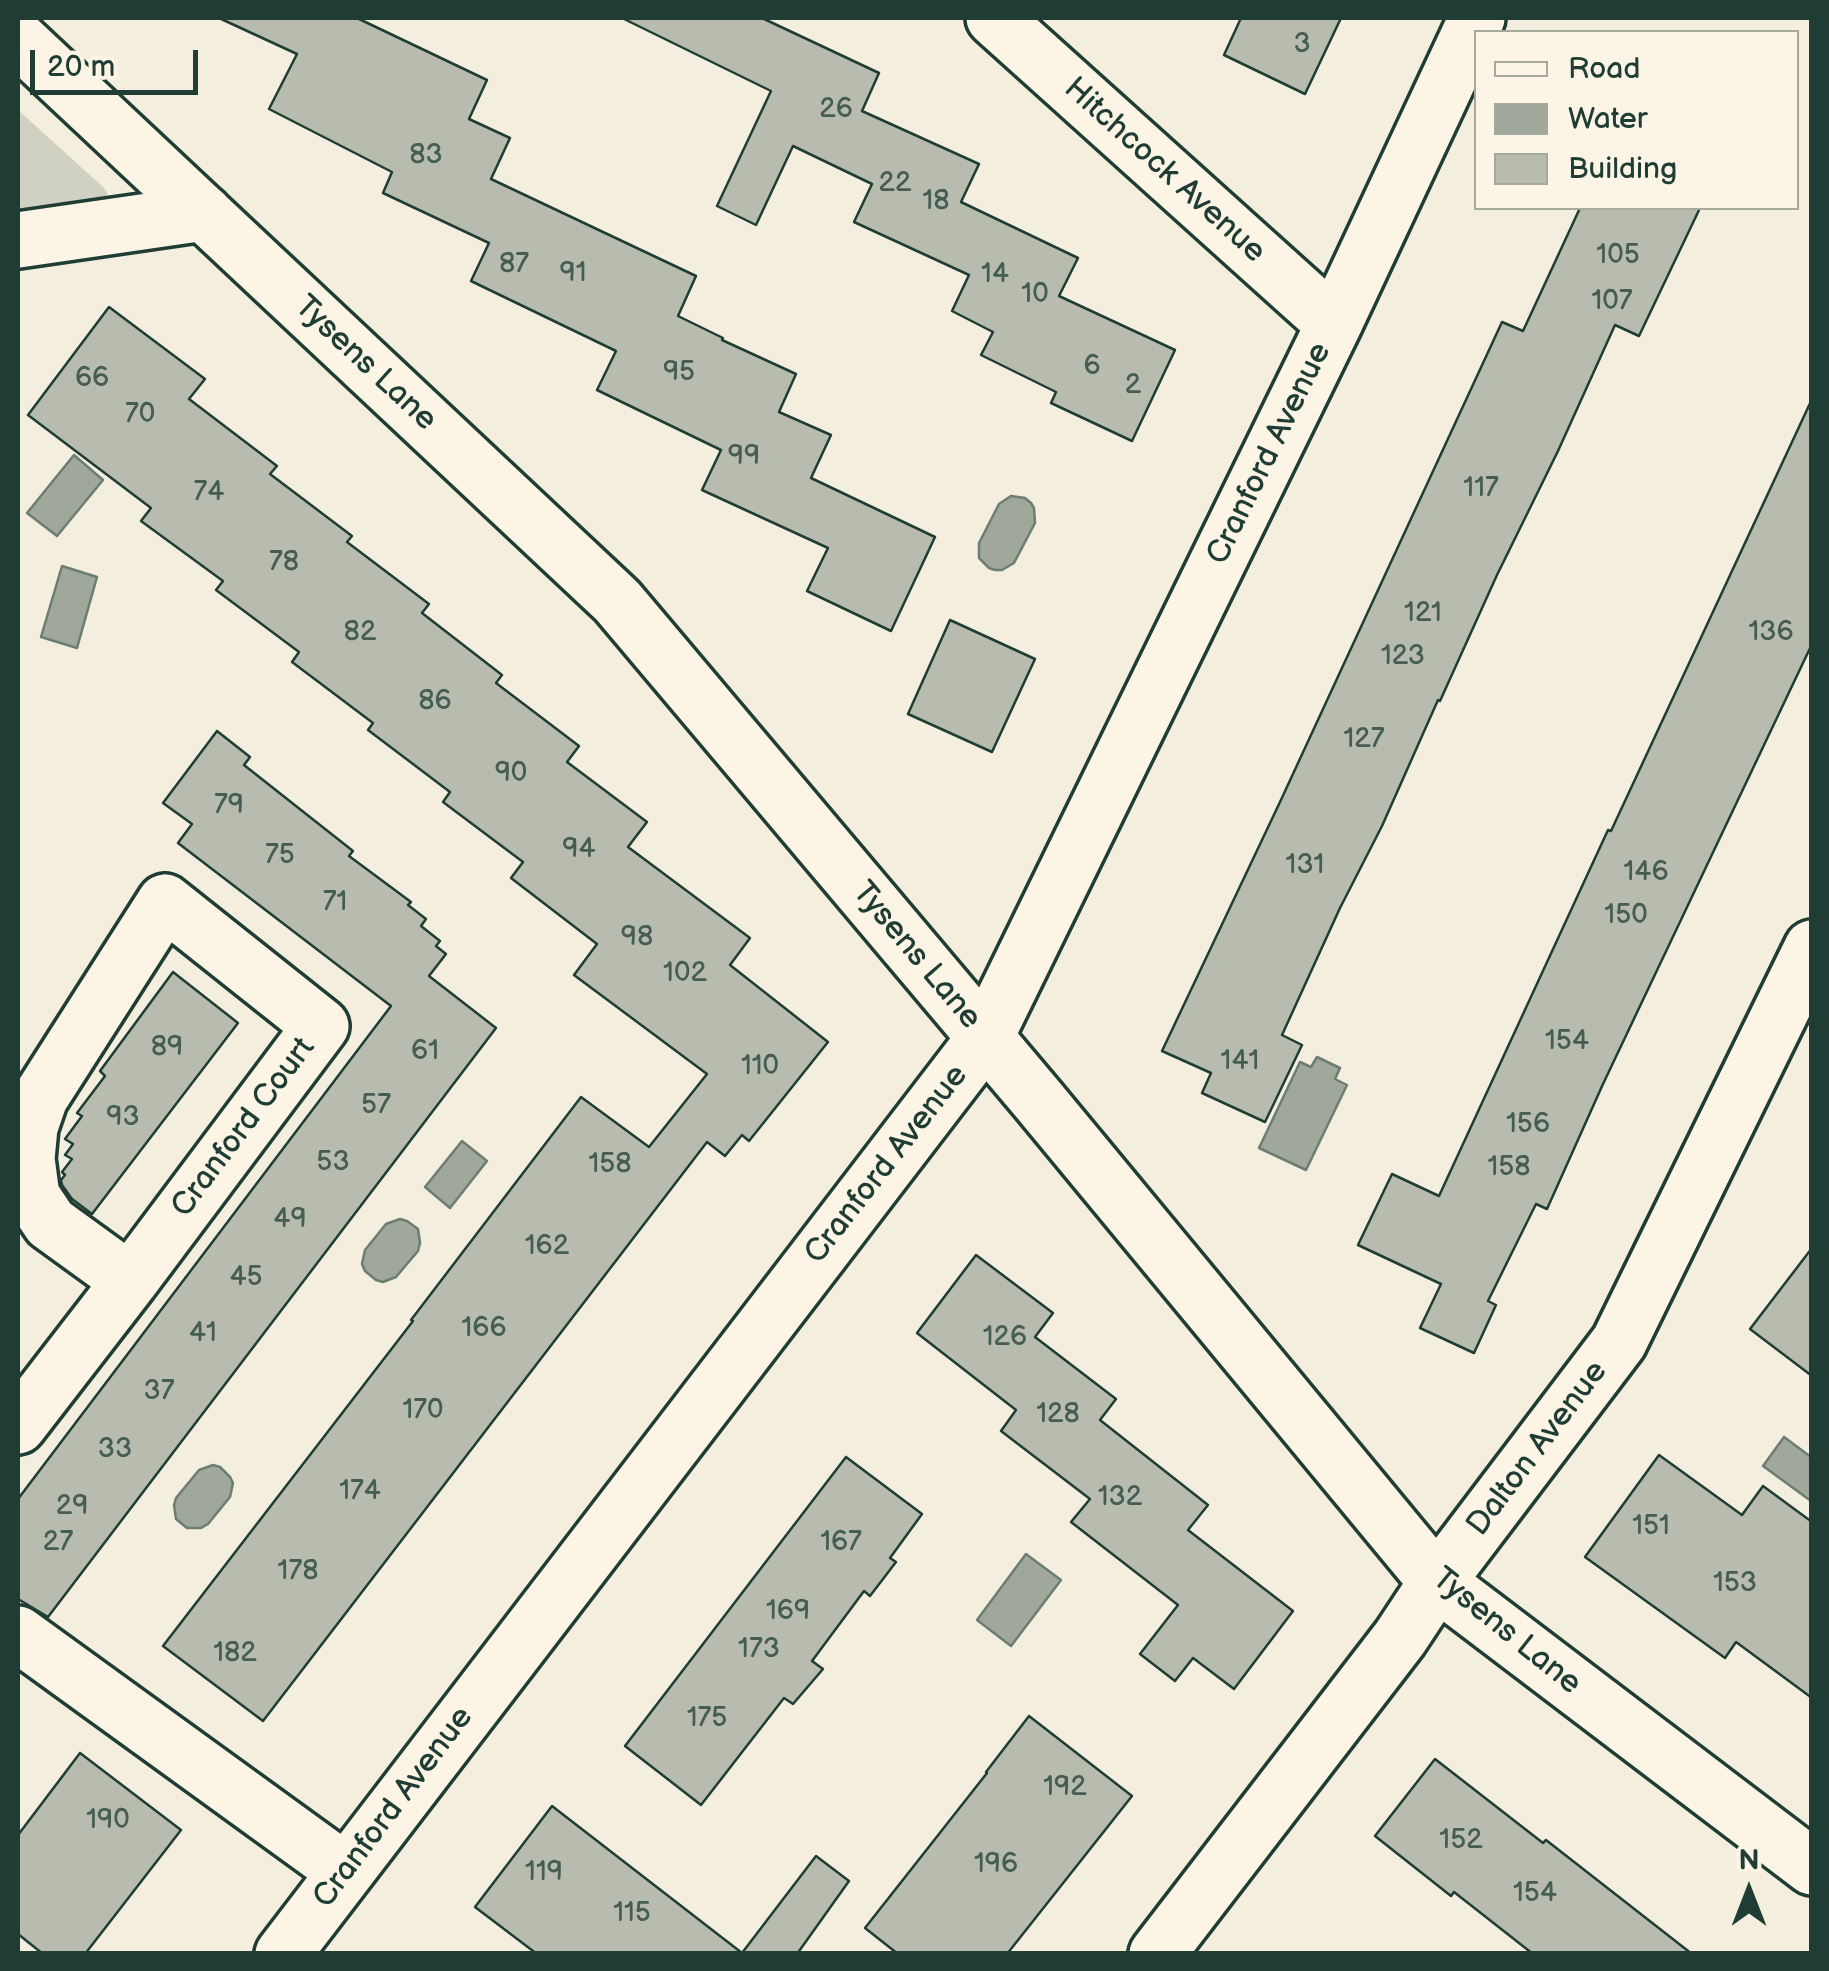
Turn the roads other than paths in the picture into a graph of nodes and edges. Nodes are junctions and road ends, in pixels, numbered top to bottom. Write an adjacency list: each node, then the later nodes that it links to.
1 (994, 18): 6 (street, Hitchcock Avenue)
2 (1476, 18): 6 (street, Cranford Avenue)
3 (18, 39): 4 (street, Tysens Lane)
4 (204, 214): 5 (street); 9 (street, Tysens Lane)
5 (18, 240)
6 (1334, 324): 9 (street, Cranford Avenue)
7 (1812, 948): 8 (street, Dalton Avenue)
8 (1796, 1027): 12 (street, Dalton Avenue)
9 (985, 1038): 12 (street, Tysens Lane); 15 (street, Cranford Avenue)
10 (130, 1280): 10 (street, Cranford Court); 11 (street, Cranford Court)
11 (18, 1426)
12 (1437, 1582): 14 (street, Tysens Lane); 17 (street, Dalton Avenue)
13 (18, 1634): 15 (street)
14 (1812, 1867)
15 (345, 1871): 16 (street, Cranford Avenue)
16 (308, 1945)
17 (1157, 1954)

